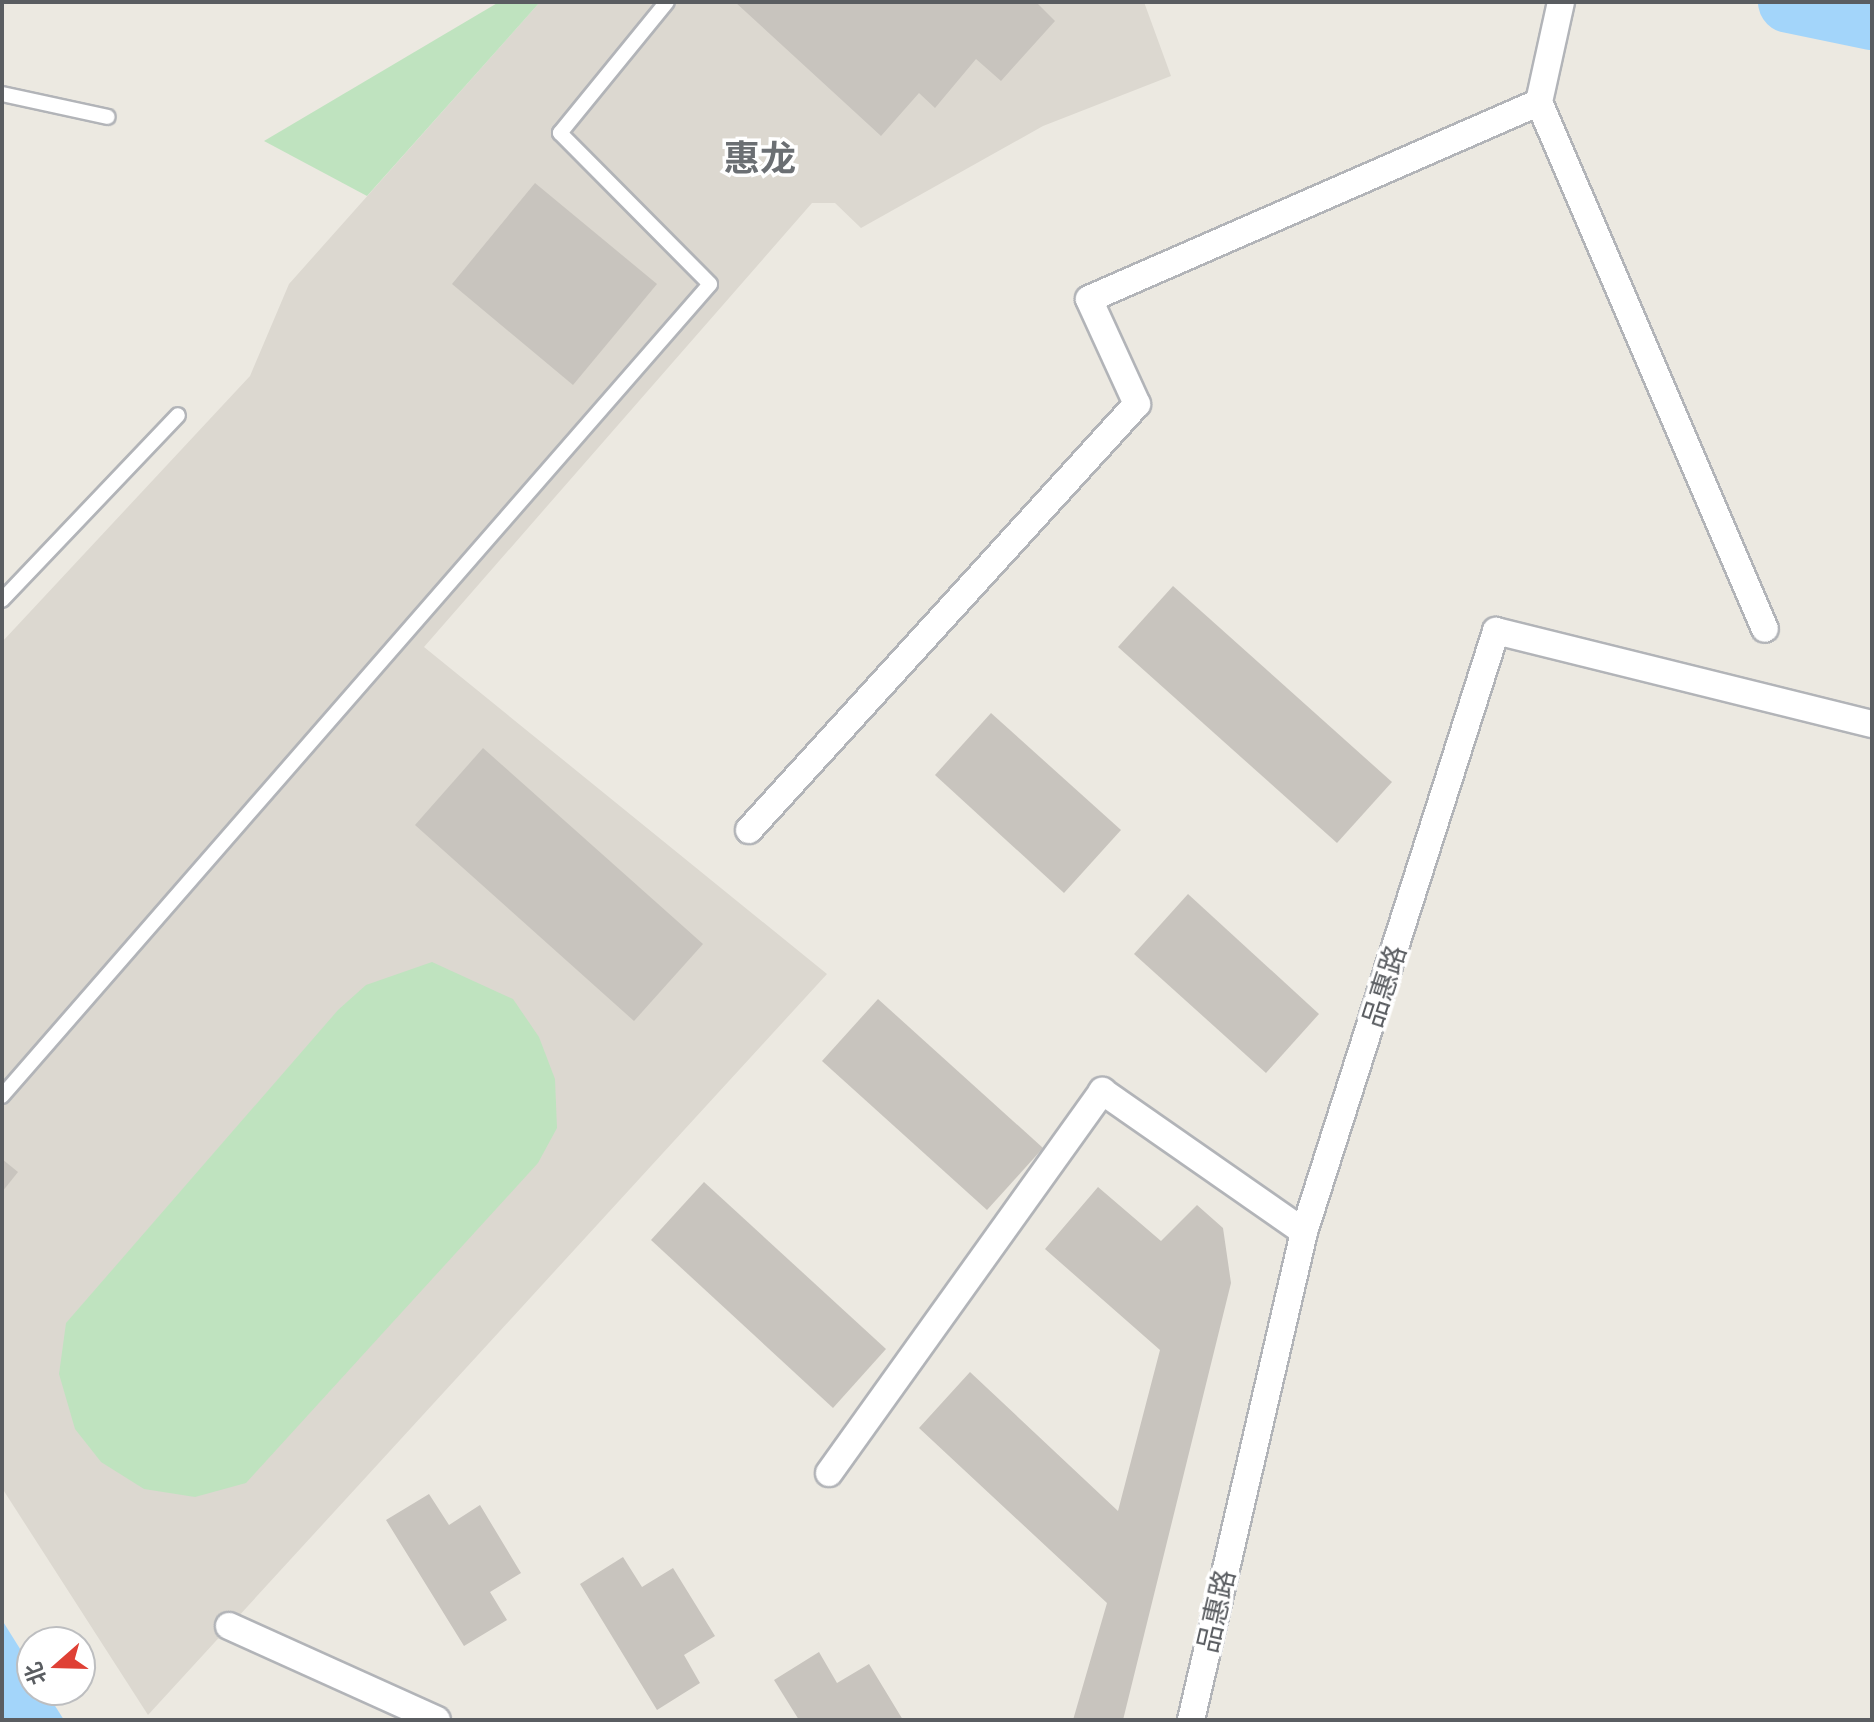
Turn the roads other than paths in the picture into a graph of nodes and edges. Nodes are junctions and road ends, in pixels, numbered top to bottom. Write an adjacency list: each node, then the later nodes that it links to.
1 (667, 2): 11 (lane)
2 (1561, 2): 4 (street)
3 (2, 94): 5 (lane)
4 (1539, 102): 8 (street); 10 (street)
5 (108, 117)
6 (178, 415): 7 (lane)
7 (2, 600)
8 (1765, 629)
9 (1872, 724): 12 (street, 品惠路)
10 (749, 830)
11 (2, 1096)
12 (1304, 1232): 13 (street); 16 (street, 品惠路)
13 (829, 1473)
14 (229, 1626): 15 (street)
15 (437, 1720)
16 (1191, 1720)

